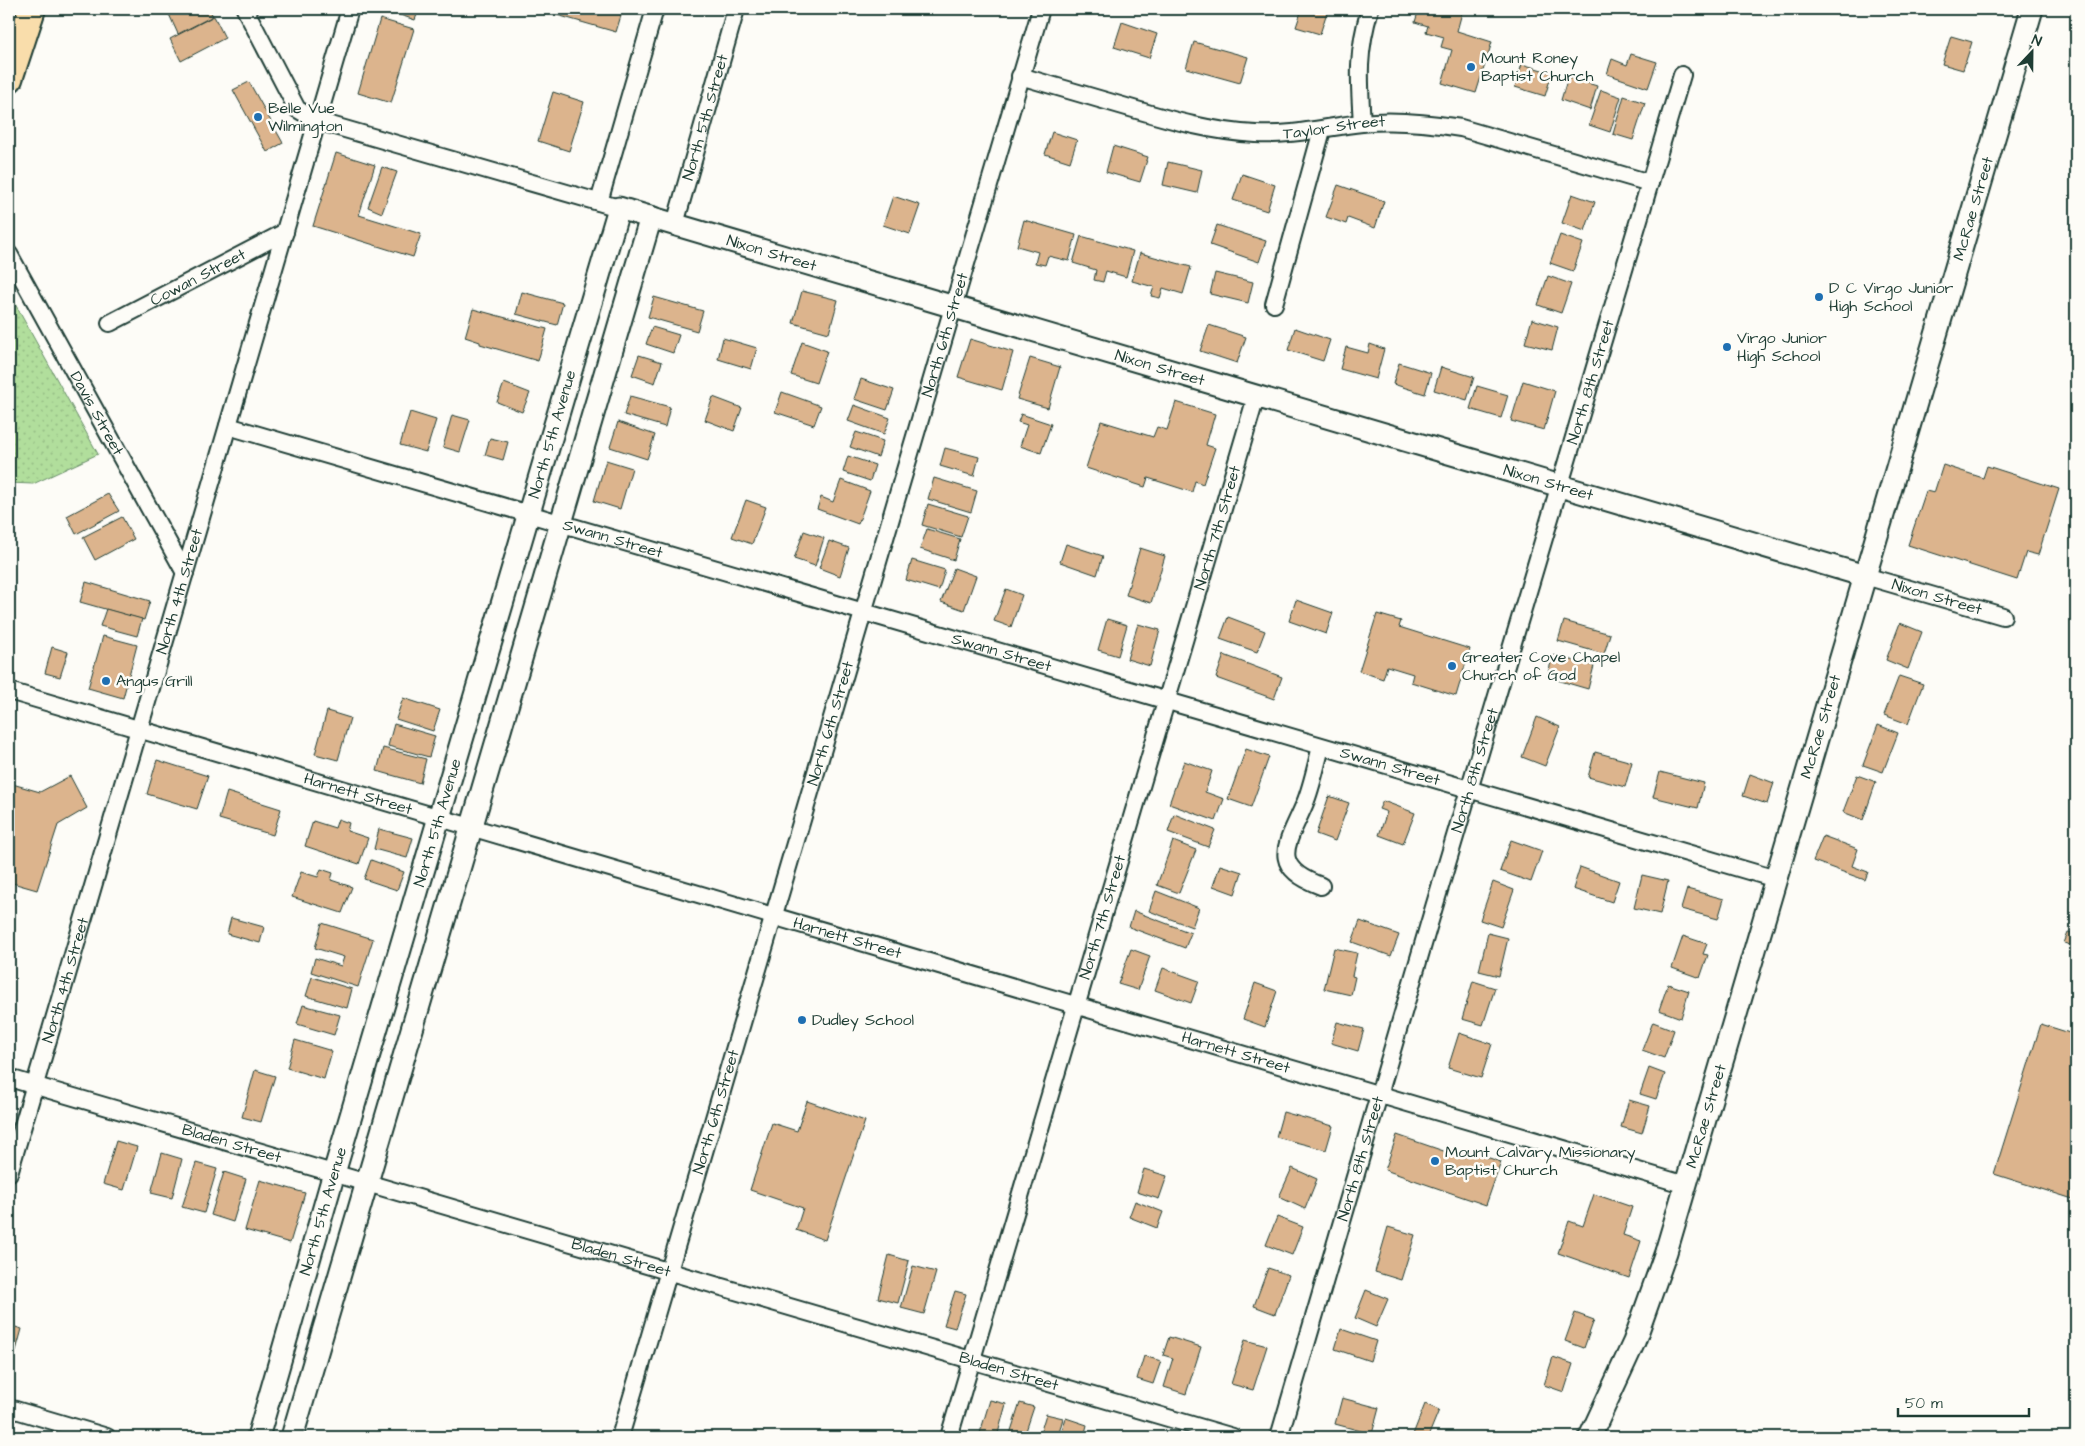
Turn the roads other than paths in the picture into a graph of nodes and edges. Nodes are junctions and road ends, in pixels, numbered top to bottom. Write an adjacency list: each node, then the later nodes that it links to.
1 (32, 9): 11 (main road)
2 (245, 9): 12 (street, Nixon Street)
3 (350, 9): 12 (street, North 4th Street)
4 (655, 9): 16 (street)
5 (736, 9): 19 (street, North 5th Street)
6 (1041, 9): 10 (street, North 6th Street)
7 (1370, 9): 13 (street)
8 (2032, 9): 31 (street, McRae Street)
9 (1682, 75): 15 (street, North 8th Street)
10 (1020, 76): 14 (street, Taylor Street); 23 (street, North 6th Street)
11 (9, 79)
12 (317, 121): 16 (street, Nixon Street); 20 (street, North 4th Street)
13 (1362, 123): 14 (street, Taylor Street); 15 (street, Taylor Street)
14 (1322, 130): 22 (street)
15 (1650, 183): 27 (street, North 8th Street)
16 (599, 202): 17 (street, Nixon Street)
17 (620, 208): 18 (street, Nixon Street); 28 (street, North 5th Avenue)
18 (651, 217): 19 (street, Nixon Street); 29 (street, North 5th Avenue)
19 (675, 224): 23 (street, Nixon Street)
20 (286, 232): 24 (street, Cowan Street); 26 (street, North 4th Street)
21 (9, 254): 30 (street, Davis Street)
22 (1274, 304)
23 (952, 308): 25 (street, Nixon Street); 32 (street, North 6th Street)
24 (110, 323)
25 (1256, 397): 27 (street, Nixon Street); 35 (street, North 7th Street)
26 (228, 426): 28 (street, Swann Street); 30 (street, North 4th Street)
27 (1560, 486): 31 (street, Nixon Street); 38 (street, North 8th Street)
28 (529, 514): 29 (street, Swann Street); 39 (street, North 5th Avenue)
29 (561, 524): 32 (street, Swann Street); 40 (street, North 5th Avenue)
30 (185, 573): 36 (street, North 4th Street)
31 (1865, 576): 33 (street, Nixon Street); 41 (street, McRae Street)
32 (862, 612): 35 (street, Swann Street); 43 (street, North 6th Street)
33 (2003, 616)
34 (9, 691): 36 (street, Harnett Street)
35 (1166, 701): 37 (street, Swann Street); 44 (street, North 7th Street)
36 (139, 730): 39 (street, Harnett Street); 46 (street, North 4th Street)
37 (1321, 747): 38 (street, Swann Street); 42 (street)
38 (1470, 790): 41 (street, Swann Street); 47 (street, North 8th Street)
39 (440, 818): 40 (street, Harnett Street); 49 (street, North 5th Avenue)
40 (470, 827): 43 (street, Harnett Street); 50 (street, North 5th Avenue)
41 (1776, 879): 51 (street, McRae Street)
42 (1321, 886)
43 (773, 916): 44 (street, Harnett Street); 52 (street, North 6th Street)
44 (1078, 1005): 47 (street, Harnett Street); 53 (street, North 7th Street)
45 (9, 1078): 46 (street, Bladen Street)
46 (34, 1086): 48 (street, North 4th Street); 49 (street, Bladen Street)
47 (1380, 1094): 51 (street, Harnett Street); 61 (street, North 8th Street)
48 (9, 1173)
49 (334, 1173): 50 (street, Bladen Street); 56 (street, North 5th Avenue)
50 (368, 1183): 52 (street, Bladen Street); 57 (street, North 5th Avenue)
51 (1686, 1185): 62 (street, McRae Street)
52 (668, 1272): 53 (street, Bladen Street); 58 (street, North 6th Street)
53 (971, 1361): 59 (street, North 7th Street); 60 (street, Bladen Street)
54 (9, 1408): 55 (street)
55 (106, 1437)
56 (258, 1437)
57 (292, 1437)
58 (620, 1437)
59 (949, 1437)
60 (1233, 1437)
61 (1279, 1437)
62 (1590, 1437)

